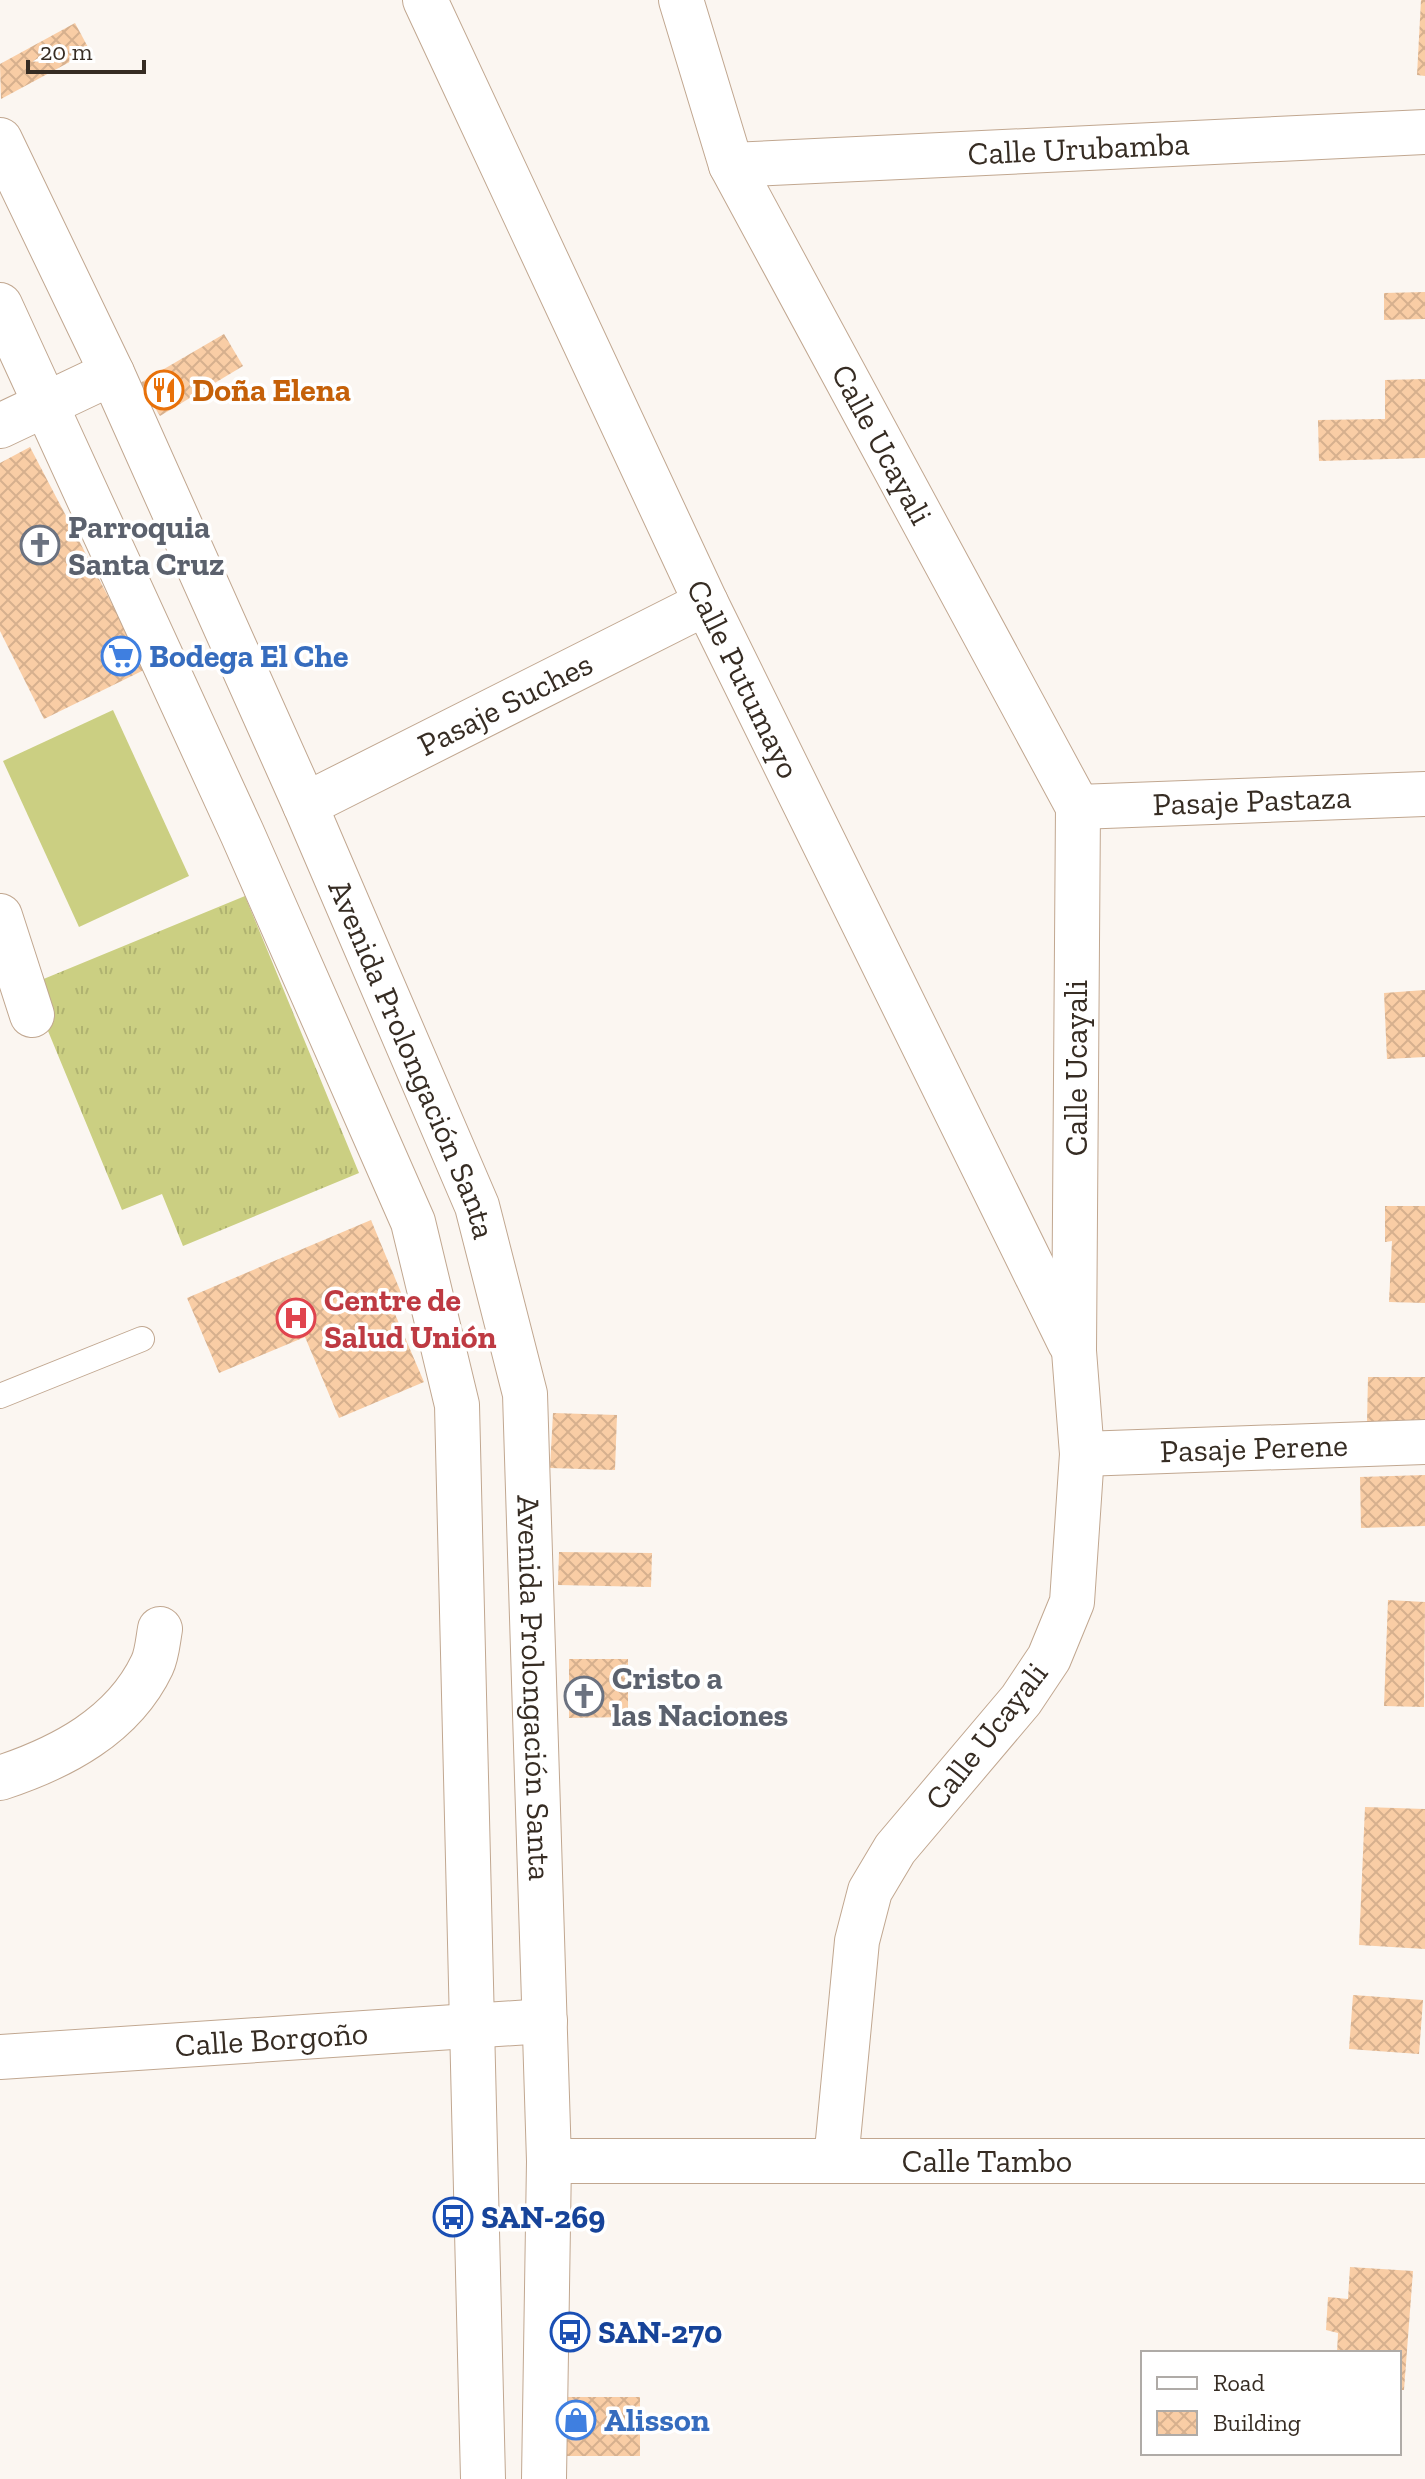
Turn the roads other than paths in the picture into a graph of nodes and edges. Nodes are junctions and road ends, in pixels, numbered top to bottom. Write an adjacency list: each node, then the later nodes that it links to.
1 (425, 0): 10 (street, Calle Putumayo)
2 (681, 0): 5 (street, Calle Ucayali)
3 (1425, 132): 5 (street, Calle Urubamba)
4 (0, 140): 7 (street, Avenida Prolongación Santa)
5 (731, 165): 13 (street, Calle Ucayali)
6 (0, 305): 8 (street, Avenida Prolongación Santa)
7 (112, 373): 8 (street); 12 (street, Avenida Prolongación Santa)
8 (45, 404): 9 (street); 20 (street, Avenida Prolongación Santa)
9 (0, 426)
10 (706, 603): 12 (street, Pasaje Suches); 17 (street, Calle Putumayo)
11 (1425, 794): 13 (street, Pasaje Pastaza)
12 (305, 805): 18 (street, Avenida Prolongación Santa)
13 (1078, 807): 17 (street, Calle Ucayali)
14 (0, 916): 15 (street)
15 (32, 1015)
16 (142, 1339): 19 (lane)
17 (1074, 1351): 22 (street, Calle Ucayali)
18 (525, 1394): 20 (street); 25 (street, Avenida Prolongación Santa)
19 (0, 1396)
20 (457, 1405): 26 (street, Avenida Prolongación Santa)
21 (1425, 1442): 22 (street, Pasaje Perene)
22 (1082, 1454): 29 (street, Calle Ucayali)
23 (160, 1629): 24 (street)
24 (0, 1778)
25 (545, 2021): 26 (street, Calle Borgoño); 28 (street, Avenida Prolongación Santa)
26 (472, 2027): 27 (street, Calle Borgoño); 31 (street, Avenida Prolongación Santa)
27 (0, 2057)
28 (549, 2161): 29 (street, Calle Tambo); 32 (street, Avenida Prolongación Santa)
29 (836, 2161): 30 (street, Calle Tambo)
30 (1425, 2161)
31 (483, 2479)
32 (544, 2479)

